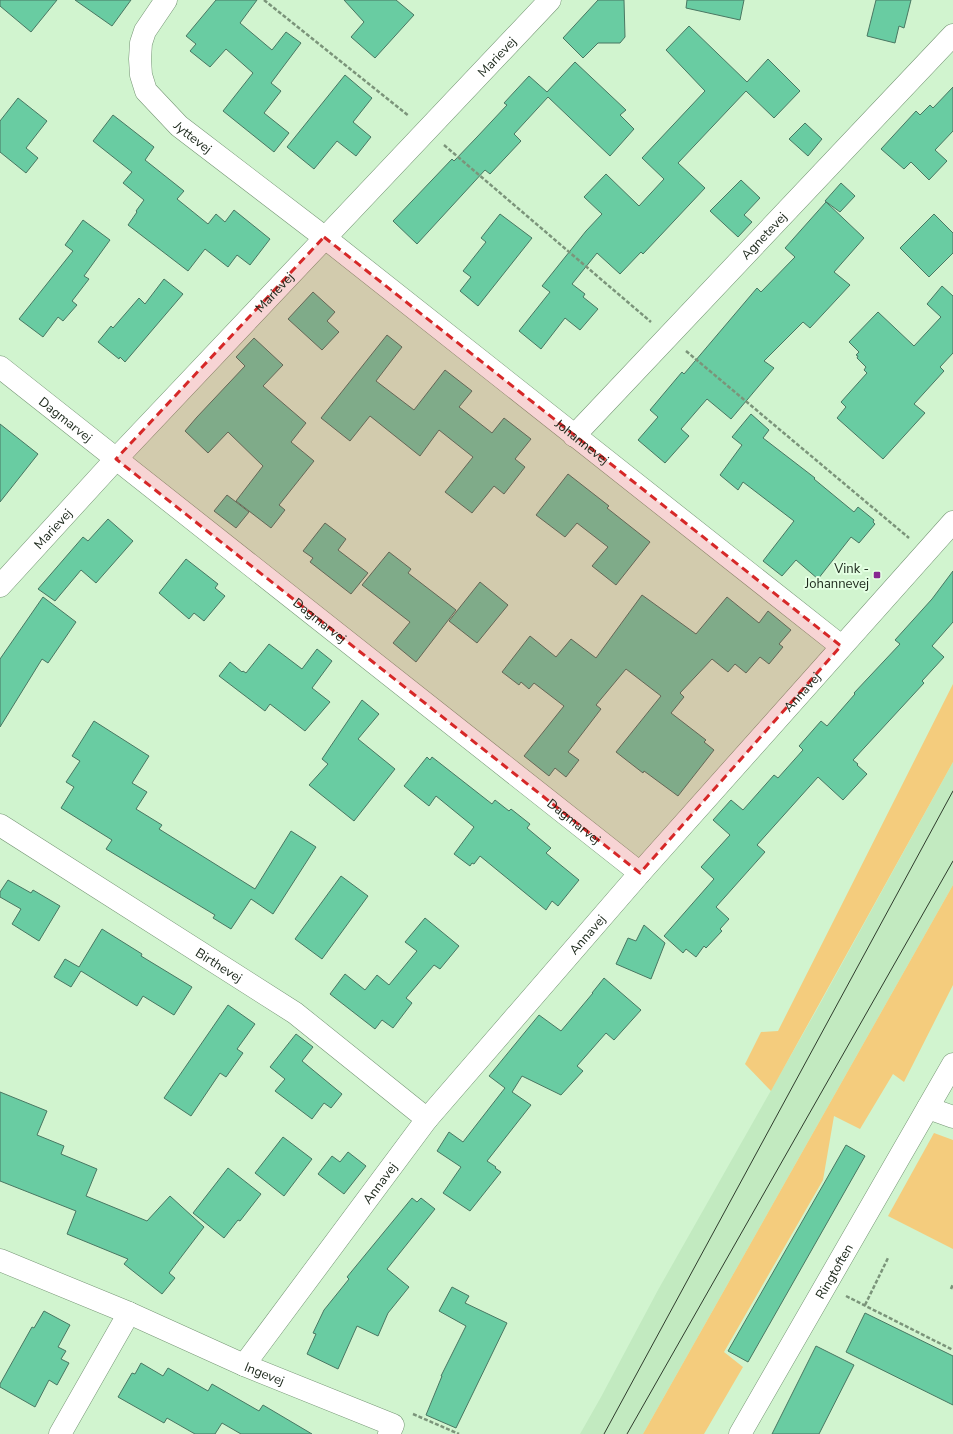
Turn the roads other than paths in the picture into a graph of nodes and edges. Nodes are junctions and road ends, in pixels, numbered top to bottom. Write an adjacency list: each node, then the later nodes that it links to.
1 (166, 0): 4 (street, Jyttevej)
2 (550, 0): 4 (street, Marievej)
3 (953, 35): 6 (street, Agnetevej)
4 (324, 237): 6 (street, Johannevej); 7 (street, Marievej)
5 (0, 367): 7 (street, Dagmarvej)
6 (574, 436): 10 (street, Johannevej)
7 (116, 459): 9 (street, Marievej); 12 (street, Dagmarvej)
8 (953, 522): 10 (street, Annavej)
9 (0, 586)
10 (841, 646): 12 (street, Annavej)
11 (0, 825): 16 (street, Birthevej)
12 (640, 873): 16 (street, Annavej)
13 (953, 1064): 14 (street, Ringtoften)
14 (928, 1108): 15 (street); 22 (street, Ringtoften)
15 (953, 1117)
16 (427, 1119): 19 (street, Annavej)
17 (0, 1260): 18 (street, Ingevej)
18 (129, 1313): 19 (street, Ingevej); 21 (street)
19 (244, 1365): 20 (street, Ingevej)
20 (391, 1429)
21 (60, 1434)
22 (740, 1434)

